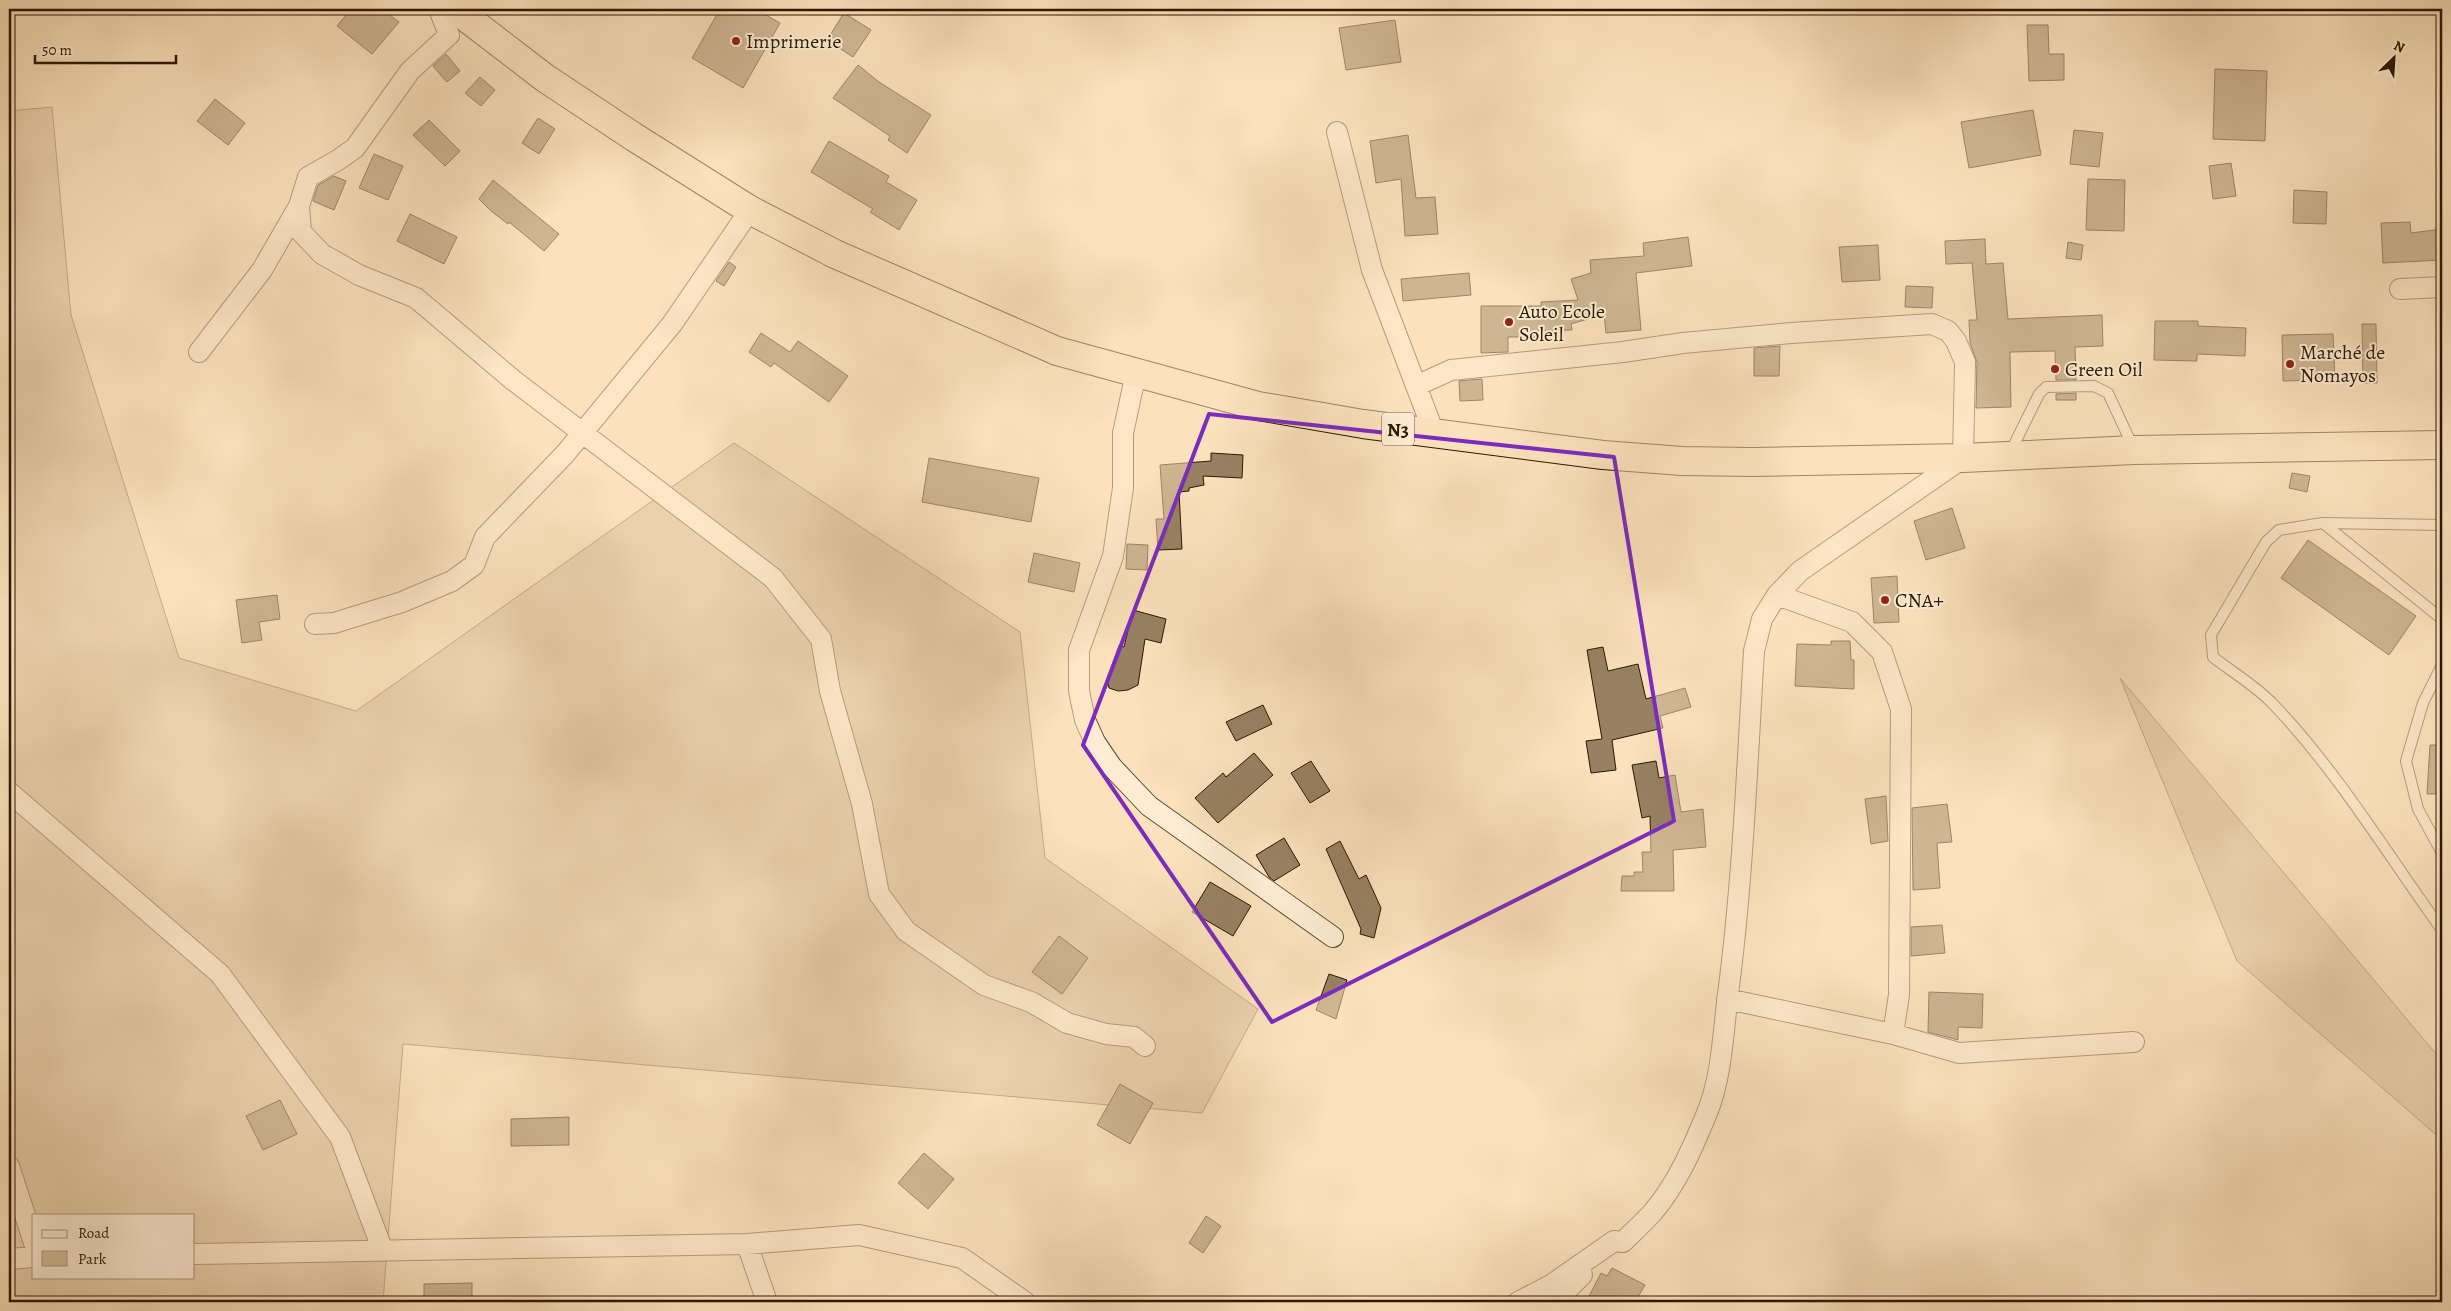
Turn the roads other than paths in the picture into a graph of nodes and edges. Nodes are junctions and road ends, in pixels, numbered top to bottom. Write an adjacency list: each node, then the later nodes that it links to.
1 (439, 9): 4 (street)
2 (455, 9): 5 (highway, N3)
3 (1337, 132): 10 (street)
4 (299, 206): 8 (street); 11 (street)
5 (750, 210): 9 (highway, N3); 11 (street)
6 (2442, 287): 7 (street)
7 (2400, 289)
8 (199, 352)
9 (1136, 373): 12 (highway, N3); 26 (street)
10 (1416, 386): 12 (street); 16 (street)
11 (580, 432): 21 (street); 30 (street)
12 (1434, 433): 16 (highway, N3)
13 (2442, 445): 14 (highway, N3)
14 (2134, 450): 15 (highway, N3); 15 (lane)
15 (2009, 456): 16 (highway, N3)
16 (1963, 458): 19 (street)
17 (2323, 523): 18 (lane); 20 (lane); 25 (lane)
18 (2442, 525)
19 (1777, 595): 27 (street); 28 (street)
20 (2442, 619)
21 (315, 624)
22 (2442, 665): 24 (lane)
23 (9, 792): 35 (street)
24 (2442, 853)
25 (2442, 930)
26 (1333, 937)
27 (1727, 999): 28 (street); 33 (street)
28 (1893, 1034): 29 (street)
29 (2134, 1042)
30 (1145, 1046)
31 (9, 1166): 32 (street)
32 (32, 1237)
33 (1614, 1241): 41 (street); 42 (street)
34 (747, 1244): 35 (street); 39 (street); 40 (street)
35 (383, 1251): 36 (street)
36 (195, 1254)
37 (32, 1257): 38 (street)
38 (9, 1259)
39 (768, 1302)
40 (1025, 1302)
41 (1518, 1302)
42 (1562, 1302)

